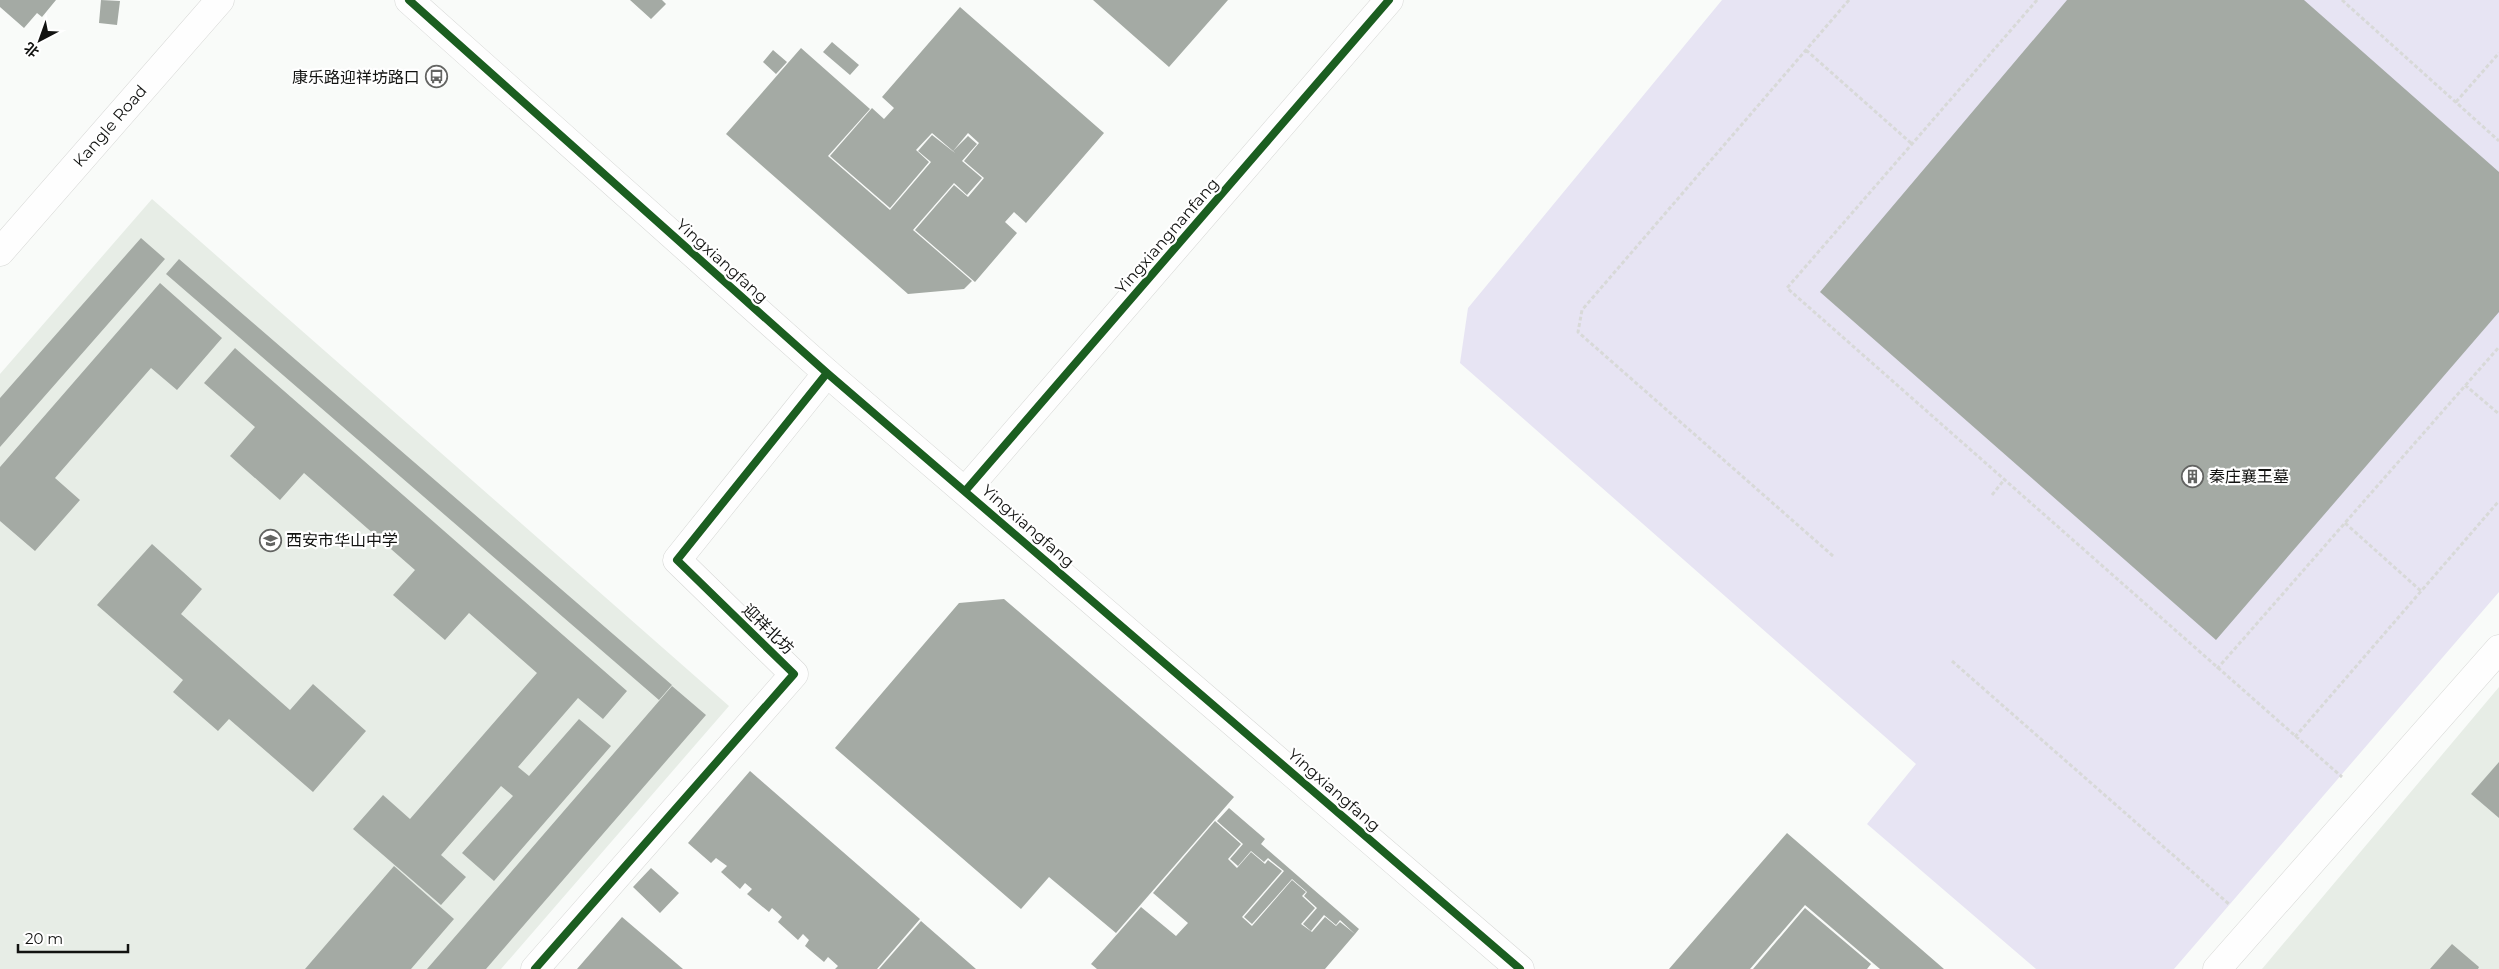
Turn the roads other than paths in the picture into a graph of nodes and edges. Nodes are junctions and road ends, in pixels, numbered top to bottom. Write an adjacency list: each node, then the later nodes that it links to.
1 (219, 0): 4 (street, Kangle Road)
2 (408, 0): 5 (street, Yingxiangfang)
3 (1389, 0): 6 (street, Yingxiangnanfang)
4 (0, 252)
5 (827, 373): 6 (street, Yingxiangfang); 8 (street, 迎祥北坊)
6 (966, 490): 9 (street, Yingxiangfang)
7 (2499, 649): 10 (street)
8 (535, 969)
9 (1520, 969)
10 (2217, 969)

